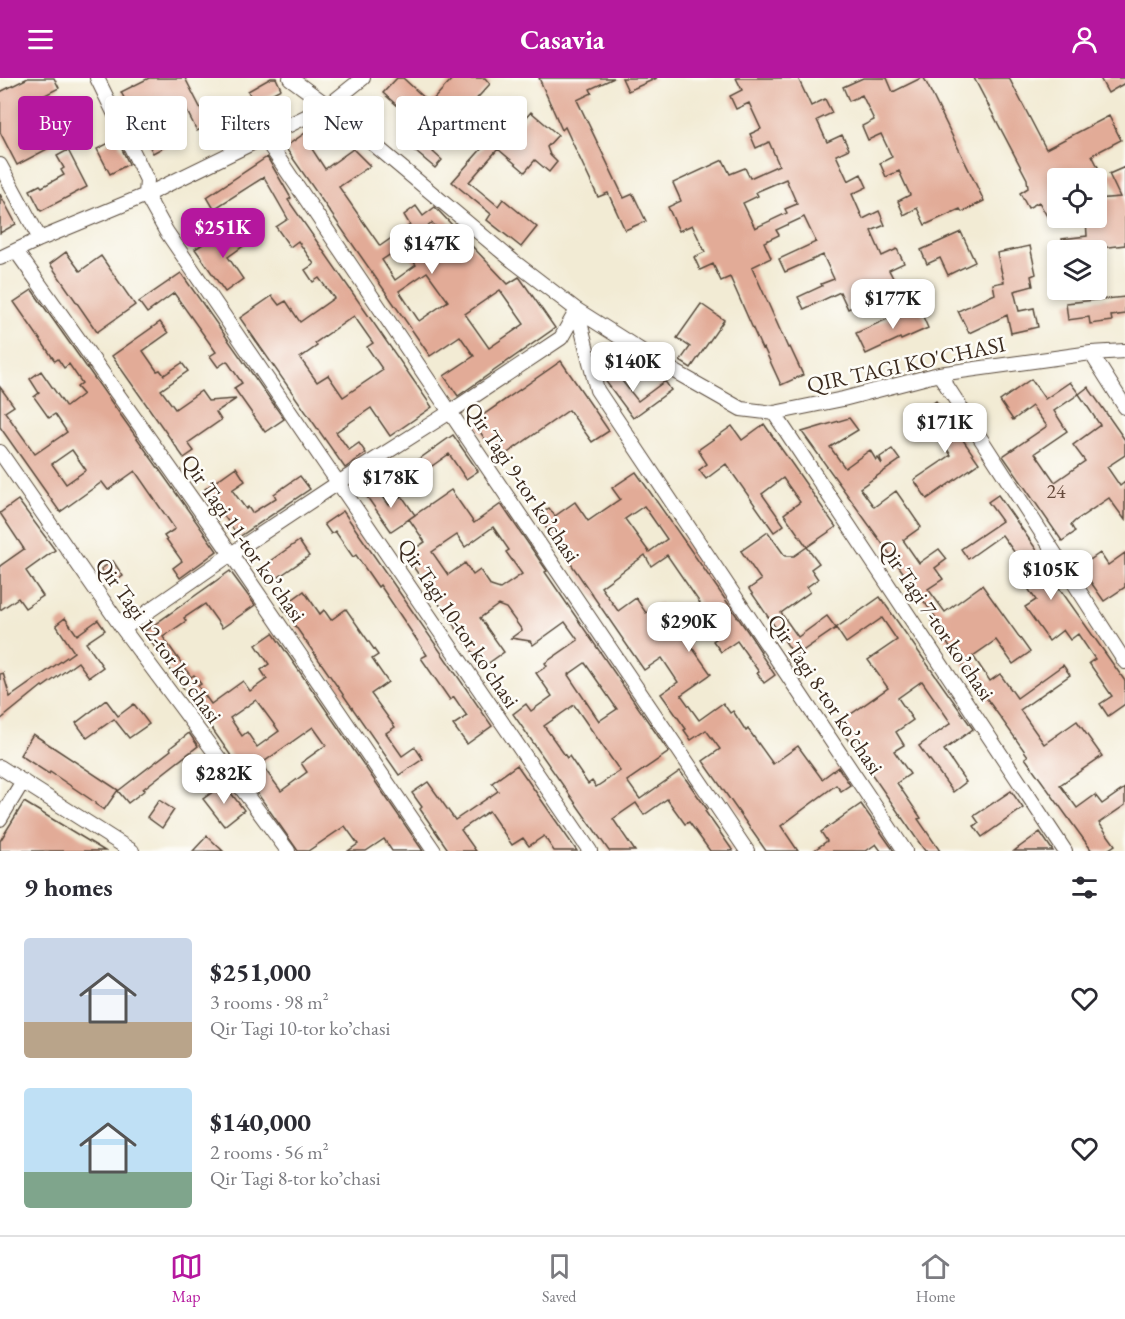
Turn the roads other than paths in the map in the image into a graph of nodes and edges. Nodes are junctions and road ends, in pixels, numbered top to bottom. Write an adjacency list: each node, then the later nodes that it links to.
1 (97, 78): 10 (street, Qir Tagi 10-tor koʼchasi)
2 (290, 78): 4 (street, QIR TAGI KO'CHASI)
3 (363, 78): 5 (street)
4 (314, 96)
5 (340, 96)
6 (238, 150): 10 (street)
7 (273, 150): 19 (street, Qir Tagi 9-tor koʼchasi)
8 (381, 150): 14 (street, QIR TAGI KO'CHASI)
9 (0, 165): 11 (street)
10 (146, 195): 11 (street); 22 (street, Qir Tagi 10-tor koʼchasi)
11 (40, 239): 12 (street)
12 (16, 250): 13 (street); 23 (street, Qir Tagi 11-tor koʼchasi)
13 (0, 258)
14 (577, 310): 19 (street); 20 (street, QIR TAGI KO'CHASI); 34 (street, Qir Tagi 8-tor koʼchasi)
15 (1125, 351): 16 (street, QIR TAGI KO'CHASI)
16 (1090, 352): 17 (street, QIR TAGI KO'CHASI); 18 (street)
17 (939, 374): 20 (street, QIR TAGI KO'CHASI); 25 (street)
18 (1125, 407)
19 (450, 412): 22 (street); 33 (street, Qir Tagi 9-tor koʼchasi)
20 (774, 413): 35 (street, Qir Tagi 7-tor koʼchasi)
21 (0, 452): 24 (street, Qir Tagi 12-tor koʼchasi)
22 (338, 483): 23 (street); 32 (street, Qir Tagi 10-tor koʼchasi)
23 (231, 554): 24 (street); 31 (street, Qir Tagi 11-tor koʼchasi)
24 (123, 629): 30 (street, Qir Tagi 12-tor koʼchasi)
25 (1125, 662)
26 (0, 767): 27 (street)
27 (23, 781): 28 (street); 29 (street)
28 (0, 819)
29 (132, 851)
30 (288, 851)
31 (434, 851)
32 (590, 851)
33 (747, 851)
34 (905, 851)
35 (1065, 851)

